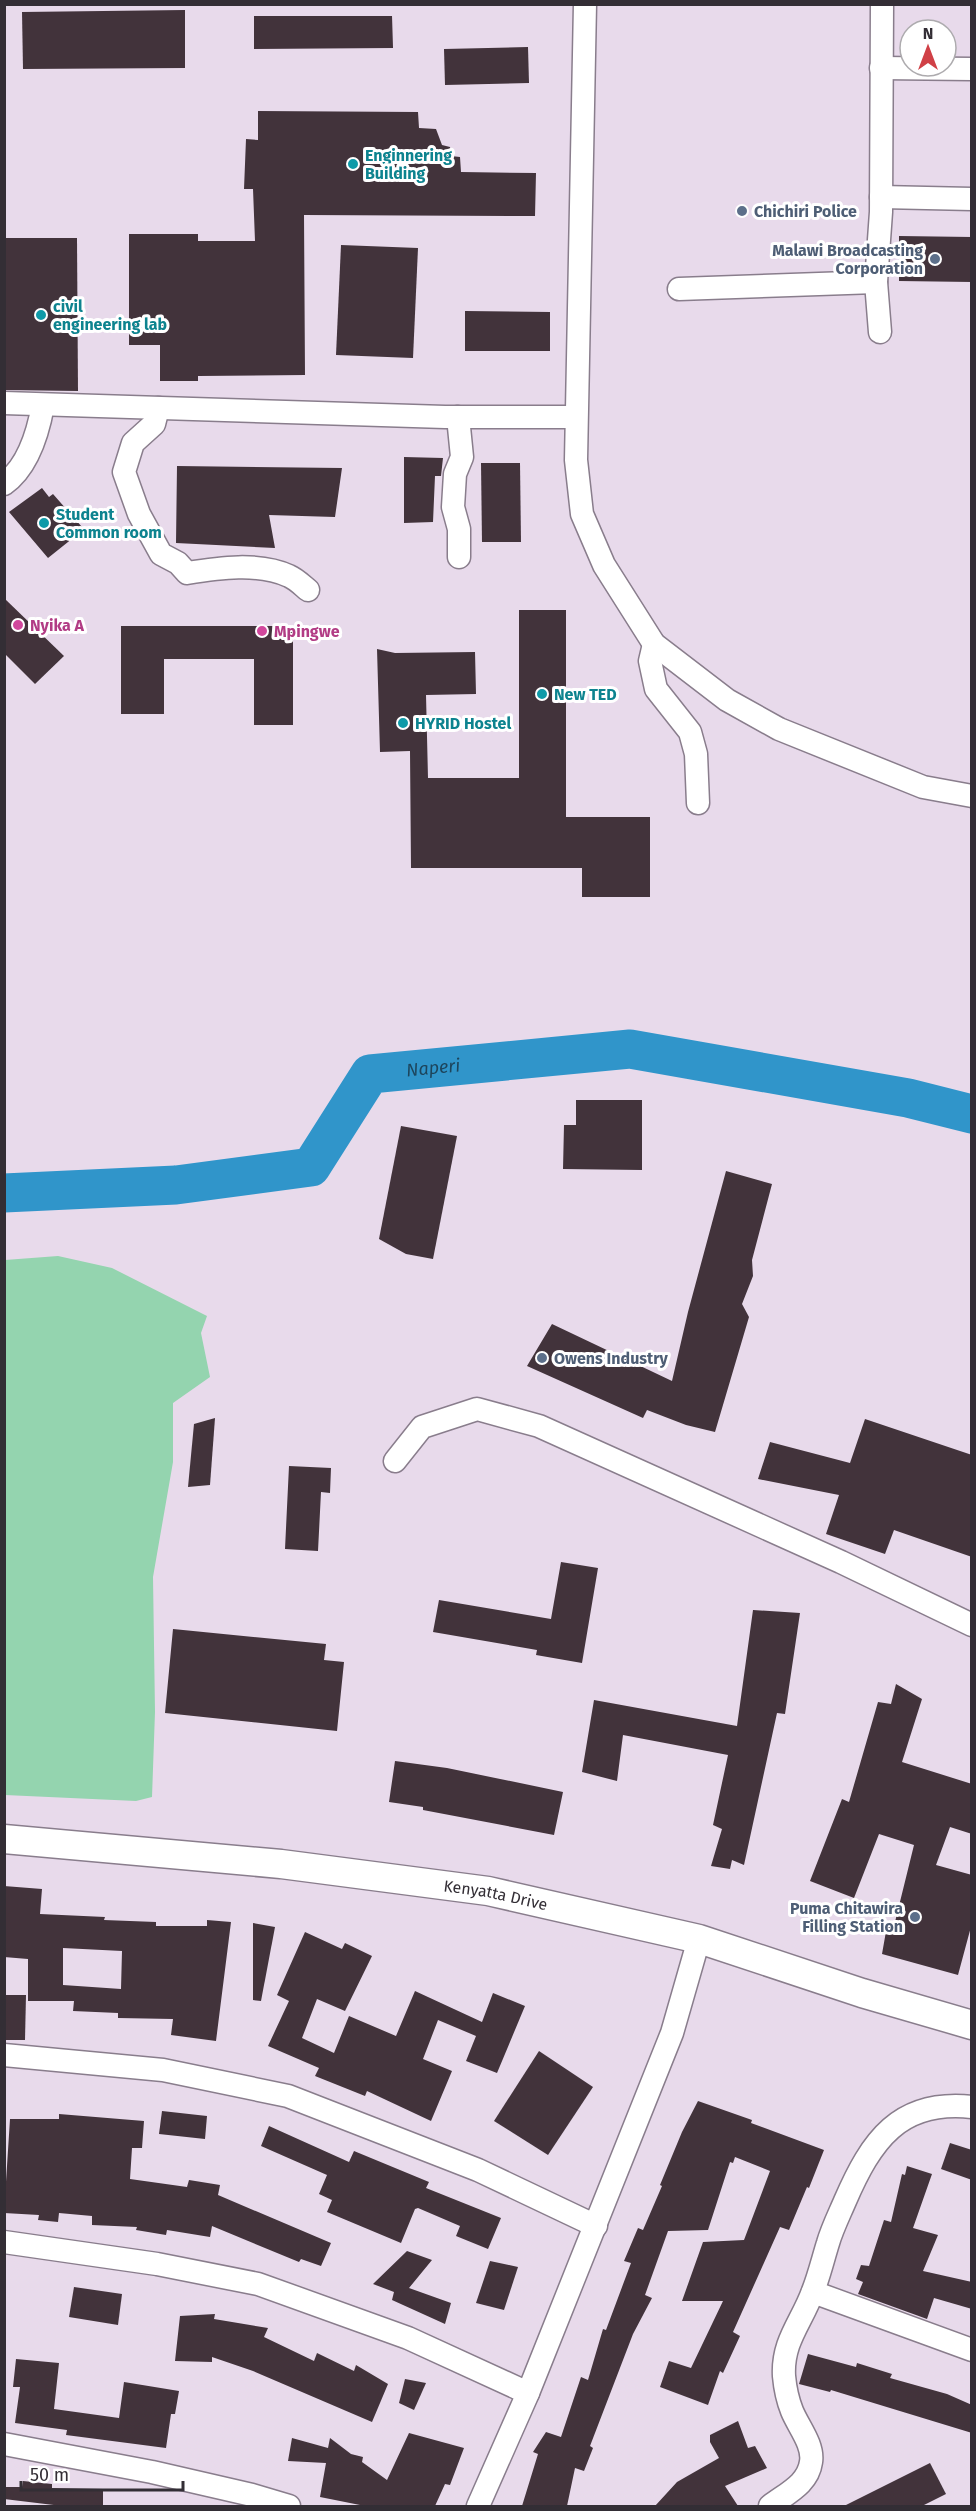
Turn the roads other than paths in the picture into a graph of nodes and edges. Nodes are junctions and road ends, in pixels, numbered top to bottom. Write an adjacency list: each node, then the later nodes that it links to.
1 (585, 4): 14 (street)
2 (882, 4): 3 (street)
3 (881, 68): 4 (street); 5 (street)
4 (972, 69)
5 (881, 197): 6 (street); 7 (street)
6 (972, 199)
7 (876, 282): 8 (street); 9 (street)
8 (679, 289)
9 (880, 332)
10 (4, 403): 11 (street)
11 (43, 405): 12 (street); 15 (street)
12 (158, 408): 13 (street); 17 (street)
13 (458, 417): 14 (street); 16 (street)
14 (576, 417): 18 (street)
15 (4, 484)
16 (459, 557)
17 (308, 590)
18 (654, 644): 19 (street); 20 (street)
19 (972, 796)
20 (698, 803)
21 (395, 1461): 22 (street)
22 (972, 1625)
23 (4, 1839): 24 (main road, Kenyatta Drive)
24 (699, 1939): 25 (main road, Kenyatta Drive); 28 (street)
25 (972, 2025)
26 (4, 2055): 28 (street)
27 (972, 2107): 30 (street)
28 (596, 2226): 32 (street)
29 (4, 2242): 32 (street)
30 (813, 2292): 31 (street); 36 (street)
31 (972, 2350)
32 (528, 2393): 35 (street)
33 (4, 2444): 34 (street)
34 (289, 2506)
35 (478, 2506)
36 (770, 2506)

